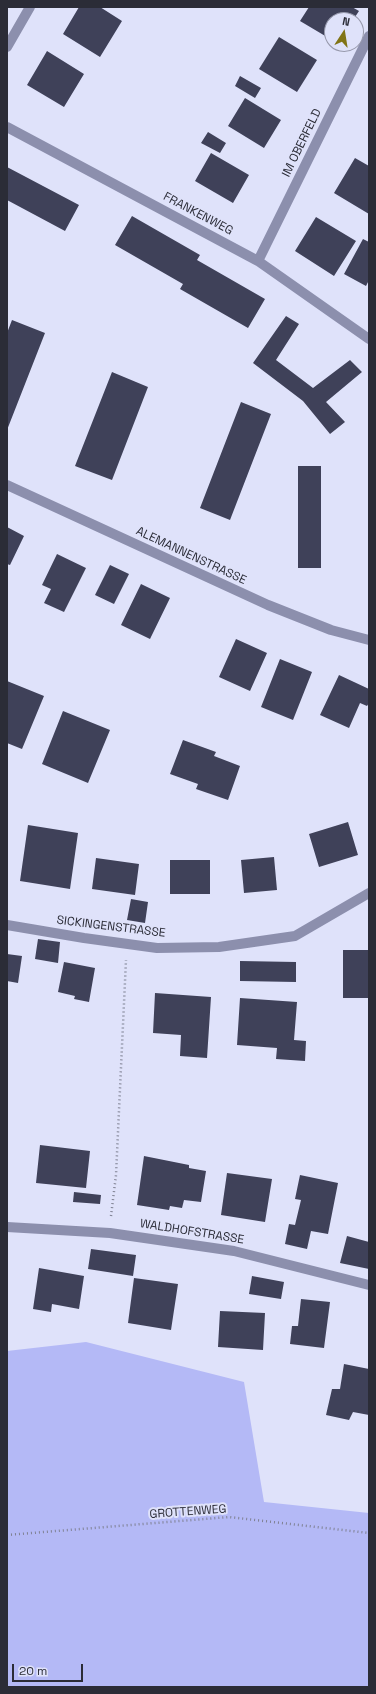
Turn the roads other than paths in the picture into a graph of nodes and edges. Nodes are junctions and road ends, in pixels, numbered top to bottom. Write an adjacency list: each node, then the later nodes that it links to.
1 (30, 7): 3 (street)
2 (369, 36): 5 (street, IM OBERFELD)
3 (7, 47)
4 (7, 127): 5 (street, FRANKENWEG)
5 (258, 261): 6 (street, FRANKENWEG)
6 (369, 339)
7 (7, 485): 8 (street, ALEMANNENSTRASSE)
8 (369, 640)
9 (369, 893): 10 (street, SICKINGENSTRASSE)
10 (7, 925)
11 (7, 1227): 12 (street, WALDHOFSTRASSE)
12 (369, 1285)

